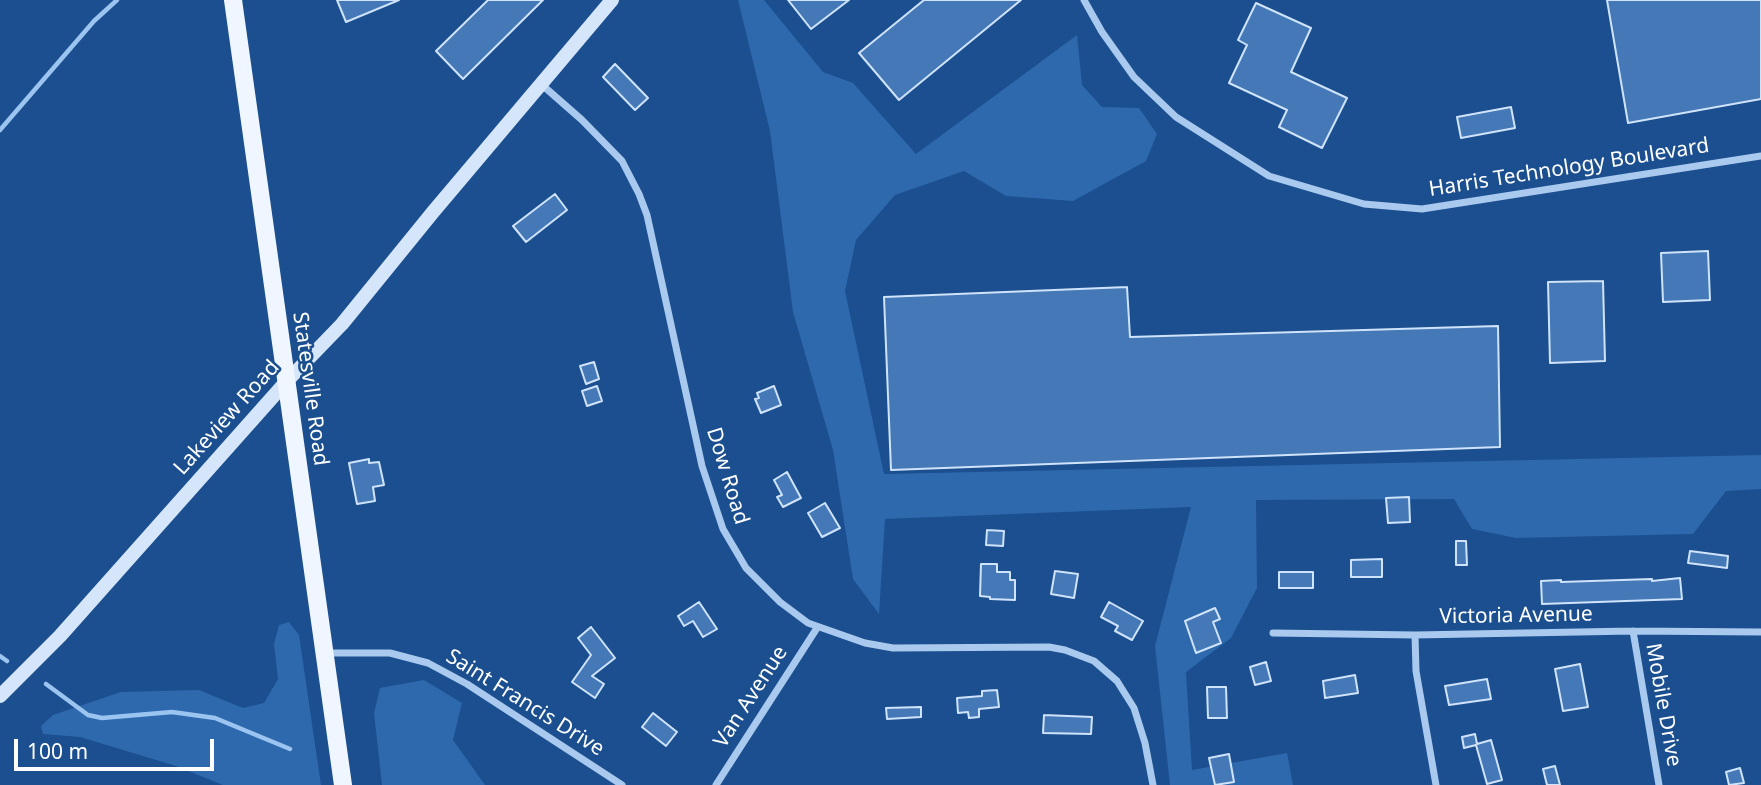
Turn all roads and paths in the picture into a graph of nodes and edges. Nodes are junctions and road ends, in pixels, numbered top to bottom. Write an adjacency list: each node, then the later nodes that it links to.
1 (233, 0): 6 (main road, Statesville Road)
2 (612, 0): 4 (main road, Lakeview Road)
3 (1084, 0): 5 (street, Harris Technology Boulevard)
4 (541, 84): 6 (main road, Lakeview Road); 7 (street, Dow Road)
5 (1761, 156)
6 (286, 382): 12 (main road, Statesville Road); 13 (main road, Lakeview Road)
7 (817, 628): 16 (street, Van Avenue); 17 (street, Dow Road)
8 (1633, 631): 9 (street, Victoria Avenue); 11 (street, Victoria Avenue); 19 (street, Mobile Drive)
9 (1761, 632)
10 (1273, 633): 11 (street, Victoria Avenue)
11 (1415, 635): 18 (street)
12 (324, 653): 14 (main road, Statesville Road); 15 (street, Saint Francis Drive)
13 (0, 696)
14 (343, 785)
15 (622, 785)
16 (716, 785)
17 (1153, 785)
18 (1436, 785)
19 (1659, 785)

